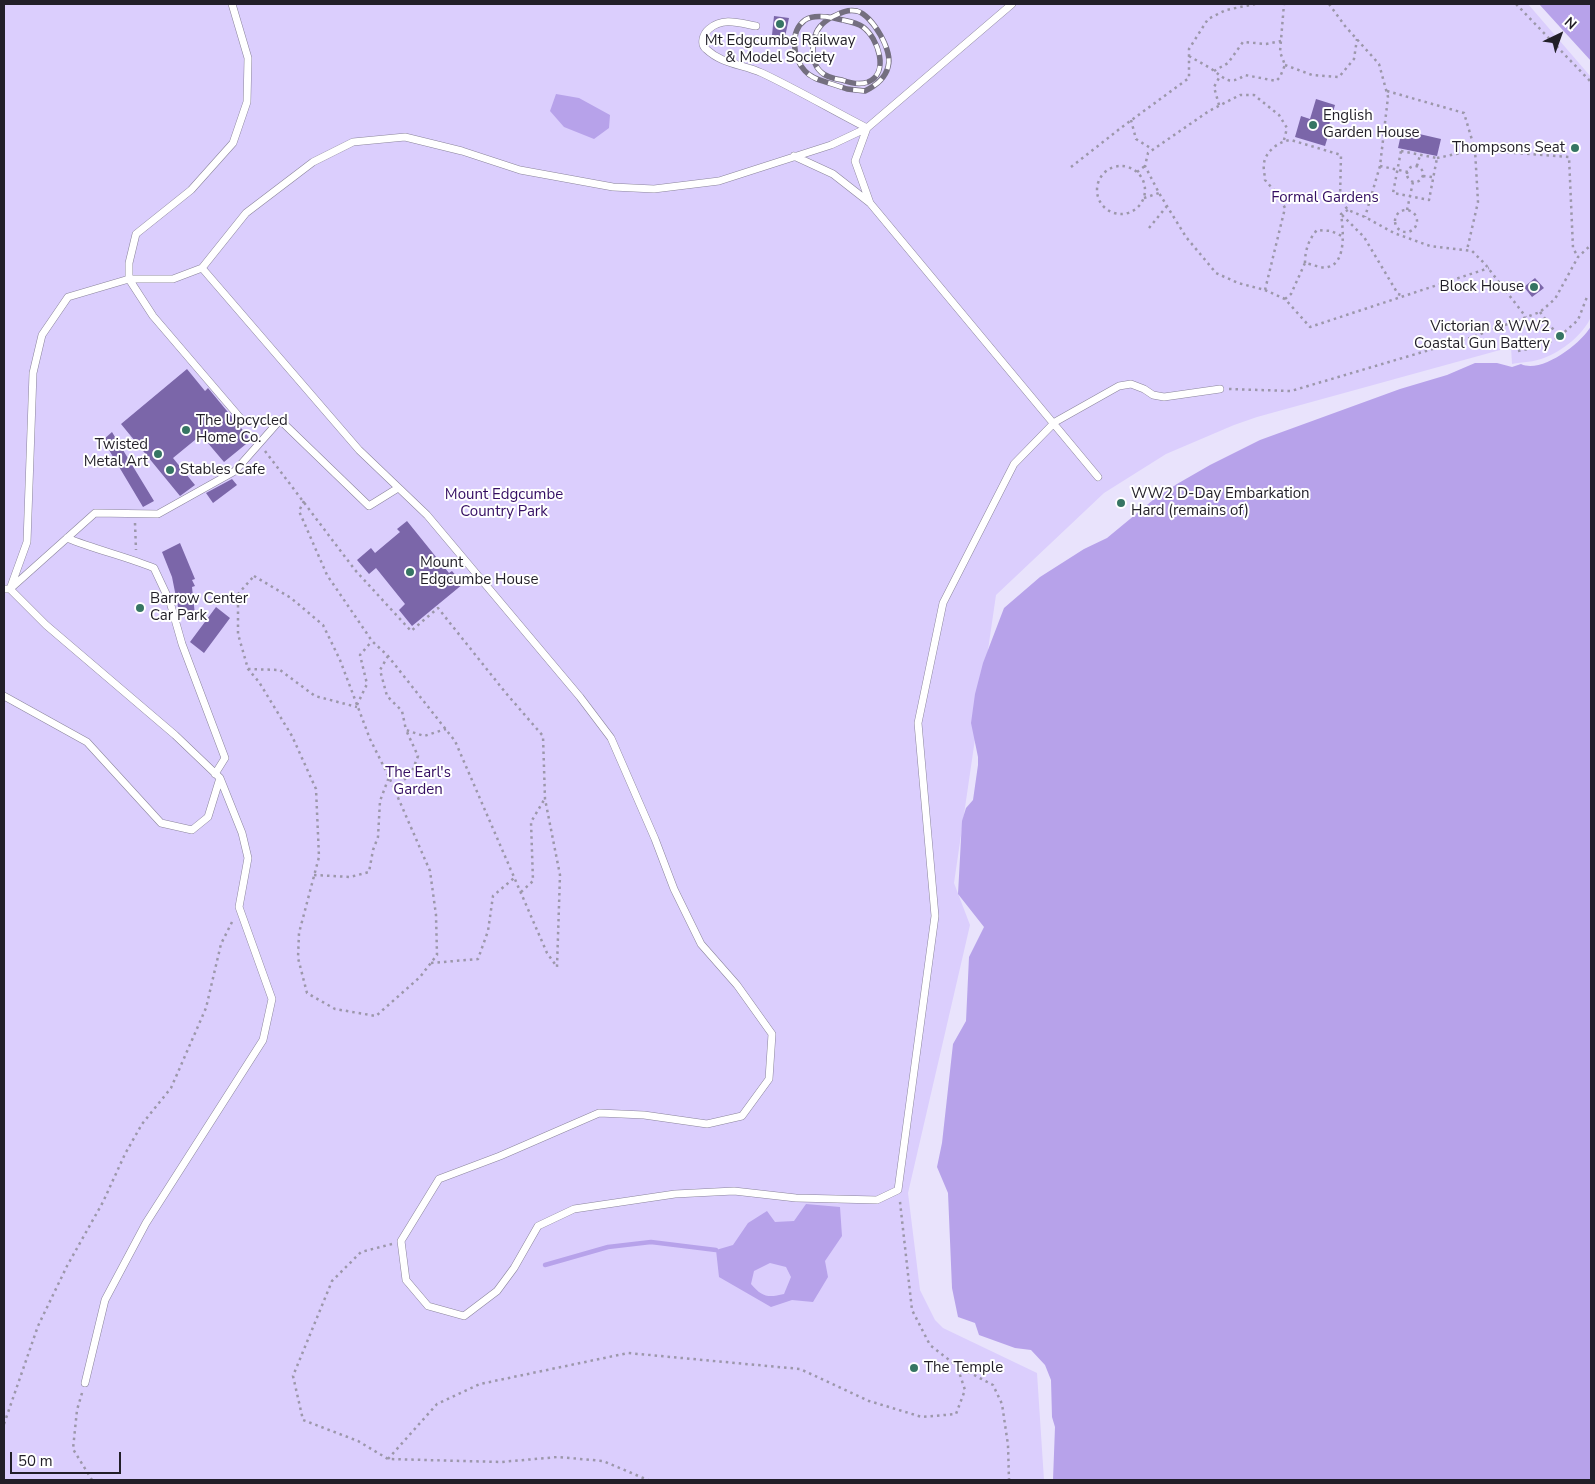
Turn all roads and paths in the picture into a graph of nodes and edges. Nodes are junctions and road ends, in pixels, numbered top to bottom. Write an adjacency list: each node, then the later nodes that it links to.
1 (232, 4): 54 (lane)
2 (1012, 4): 18 (lane)
3 (1255, 4): 10 (path)
4 (1284, 4): 9 (path)
5 (1329, 4): 8 (path)
6 (1516, 4): 14 (path)
7 (756, 26): 18 (lane)
8 (1357, 39): 11 (path); 15 (path)
9 (1281, 41): 11 (path); 12 (path)
10 (1189, 56): 12 (path); 17 (path)
11 (1285, 65): 13 (path)
12 (1214, 71): 13 (path)
13 (1220, 76): 16 (path)
14 (1591, 82)
15 (1387, 91): 21 (path); 26 (path)
16 (1219, 106): 19 (path); 20 (path)
17 (1131, 120): 20 (path); 28 (path)
18 (867, 128): 23 (lane); 38 (lane)
19 (1284, 140): 40 (path); 55 (path)
20 (1153, 149): 25 (path)
21 (1474, 150): 24 (path); 49 (path); 50 (path)
22 (1420, 154): 24 (path); 27 (path); 29 (path)
23 (794, 156): 38 (lane); 52 (lane)
24 (1437, 158): 33 (path)
25 (1145, 166): 30 (path); 35 (path)
26 (1380, 166): 29 (path); 43 (path)
27 (1417, 166): 31 (path); 32 (path)
28 (1071, 167)
29 (1397, 170): 31 (path); 36 (path)
30 (1137, 172): 37 (path); 37 (path)
31 (1408, 172): 34 (path)
32 (1423, 176): 33 (path); 34 (path)
33 (1434, 177): 36 (path)
34 (1413, 182): 36 (path)
35 (1159, 193): 37 (path); 39 (path)
36 (1410, 196): 41 (path)
37 (1144, 198)
38 (870, 203): 65 (lane)
39 (1167, 206): 44 (path); 55 (path)
40 (1348, 210): 42 (path); 43 (path)
41 (1407, 210): 45 (path); 45 (path)
42 (1340, 214): 46 (path); 56 (path)
43 (1365, 217): 47 (path)
44 (1149, 228)
45 (1406, 233): 47 (path)
46 (1342, 236): 51 (path); 51 (path)
47 (1406, 238): 49 (path)
48 (1591, 245): 50 (path)
49 (1467, 250): 53 (path)
50 (1578, 257): 59 (path)
51 (1305, 263): 58 (path)
52 (202, 268): 54 (lane); 68 (lane)
53 (1489, 268): 56 (path); 60 (path)
54 (129, 279): 64 (lane); 73 (lane)
55 (1265, 290): 58 (path)
56 (1405, 296): 58 (path)
57 (1587, 297): 61 (path)
58 (1285, 299)
59 (1540, 312): 60 (path); 61 (path)
60 (1526, 317): 63 (path)
61 (1559, 337): 62 (path)
62 (1518, 351)
63 (1220, 389): 65 (lane)
64 (242, 420)
65 (1054, 422): 67 (lane); 90 (lane)
66 (260, 444): 68 (lane); 69 (path); 70 (lane)
67 (1098, 476)
68 (398, 488): 91 (lane)
69 (304, 501): 74 (path); 84 (path)
70 (134, 514): 71 (lane); 72 (path)
71 (67, 538): 72 (lane); 73 (lane)
72 (136, 561): 81 (lane)
73 (7, 589): 81 (lane)
74 (372, 641): 75 (path); 78 (path)
75 (388, 656): 79 (path); 80 (path)
76 (248, 669): 78 (path); 78 (path); 85 (path)
77 (4, 696): 81 (lane)
78 (357, 707): 82 (path)
79 (446, 728): 80 (path); 86 (path)
80 (406, 730): 83 (path)
81 (218, 776): 88 (lane)
82 (388, 777): 83 (path); 85 (path)
83 (394, 788): 89 (path)
84 (545, 799): 87 (path); 87 (path)
85 (314, 875): 89 (path)
86 (514, 878): 87 (path); 89 (path)
87 (521, 892)
88 (239, 907): 93 (lane); 94 (path)
89 (431, 963)
90 (898, 1190): 91 (lane); 92 (path)
91 (400, 1241): 95 (path)
92 (957, 1366): 95 (path); 98 (path)
93 (85, 1383): 96 (path)
94 (4, 1424)
95 (388, 1459): 97 (path)
96 (92, 1480)
97 (648, 1480)
98 (1009, 1480)

